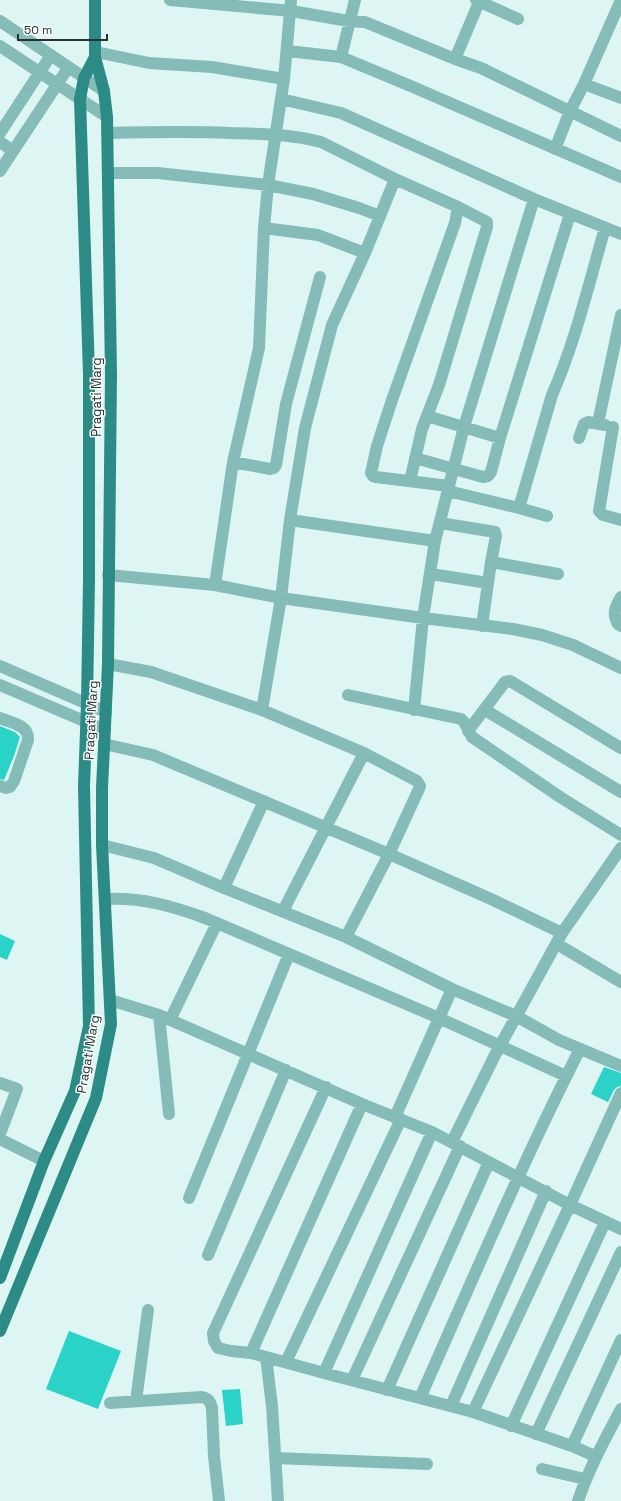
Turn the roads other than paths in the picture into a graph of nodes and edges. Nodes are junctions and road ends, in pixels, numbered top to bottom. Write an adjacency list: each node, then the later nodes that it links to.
1 (95, 0): 12 (main road, Pragati Marg)
2 (170, 0): 6 (street)
3 (355, 0): 9 (street)
4 (479, 1): 7 (street); 15 (street)
5 (618, 2): 21 (street)
6 (291, 6): 9 (street); 11 (street)
7 (518, 18)
8 (0, 21): 13 (street)
9 (349, 21): 14 (street); 15 (street)
10 (0, 46): 17 (street)
11 (288, 51): 14 (street); 19 (street)
12 (96, 54): 18 (main road, Pragati Marg); 19 (street); 22 (main road, Pragati Marg)
13 (51, 55): 16 (street); 17 (street)
14 (340, 57): 33 (street)
15 (455, 59): 26 (street)
16 (68, 68): 18 (street); 20 (street)
17 (40, 72): 20 (street); 28 (street)
18 (84, 78): 22 (street); 24 (main road, Pragati Marg)
19 (284, 79): 25 (street)
20 (57, 84): 24 (street); 34 (street)
21 (584, 84): 23 (street); 26 (street)
22 (104, 91): 27 (main road, Pragati Marg)
23 (621, 98)
24 (80, 99): 27 (street); 83 (main road, Pragati Marg)
25 (281, 99): 30 (street); 40 (street)
26 (570, 111): 31 (street); 33 (street)
27 (107, 117): 29 (main road, Pragati Marg)
28 (0, 133)
29 (107, 133): 30 (street); 36 (main road, Pragati Marg)
30 (275, 134): 38 (street); 39 (street)
31 (621, 136)
32 (0, 142): 34 (street)
33 (555, 149): 37 (street)
34 (13, 151): 35 (street)
35 (0, 171)
36 (108, 173): 39 (street); 70 (main road, Pragati Marg)
37 (621, 178)
38 (395, 179): 41 (street); 43 (street)
39 (268, 185): 43 (street); 44 (street)
40 (534, 199): 42 (street); 52 (street)
41 (458, 207): 50 (street); 59 (street)
42 (570, 214): 45 (street); 54 (street)
43 (380, 216): 47 (street)
44 (264, 228): 47 (street); 57 (street)
45 (605, 228): 46 (street); 61 (street)
46 (621, 234)
47 (365, 253): 63 (street)
48 (320, 277): 57 (street)
49 (621, 315): 51 (street)
50 (427, 416): 52 (street); 56 (street)
51 (598, 423): 53 (street); 55 (street)
52 (464, 427): 54 (street); 58 (street)
53 (617, 428): 64 (street)
54 (500, 438): 58 (street)
55 (578, 438)
56 (415, 458): 58 (street); 59 (street)
57 (233, 462): 72 (street)
58 (454, 468): 60 (street)
59 (410, 481): 60 (street)
60 (449, 489): 61 (street); 65 (street)
61 (519, 508): 62 (street)
62 (547, 516)
63 (290, 520): 66 (street); 74 (street)
64 (621, 520)
65 (440, 523): 66 (street); 67 (street)
66 (435, 541): 68 (street)
67 (492, 562): 69 (street); 71 (street)
68 (431, 574): 71 (street); 75 (street)
69 (558, 574)
70 (108, 575): 72 (street); 78 (main road, Pragati Marg)
71 (488, 583): 76 (street)
72 (215, 586): 74 (street)
73 (621, 597): 77 (street)
74 (281, 598): 75 (street); 84 (street)
75 (423, 618): 76 (street); 85 (street)
76 (482, 626): 80 (street)
77 (621, 626)
78 (108, 664): 84 (street); 87 (main road, Pragati Marg)
79 (0, 666): 83 (street)
80 (621, 668)
81 (0, 684): 89 (street)
82 (348, 695): 85 (street)
83 (87, 704): 87 (street); 89 (main road, Pragati Marg)
84 (262, 710): 94 (street)
85 (414, 710): 91 (street)
86 (485, 710): 91 (street); 93 (street); 96 (street)
87 (106, 712): 90 (main road, Pragati Marg)
88 (0, 718): 95 (street)
89 (86, 722): 90 (street); 133 (main road, Pragati Marg)
90 (104, 730): 92 (main road, Pragati Marg)
91 (468, 731): 99 (street)
92 (104, 744): 97 (street); 100 (main road, Pragati Marg)
93 (621, 748)
94 (364, 752): 98 (street); 102 (street)
95 (0, 786)
96 (621, 792)
97 (264, 801): 98 (street); 103 (street)
98 (326, 828): 102 (street); 105 (street)
99 (621, 835)
100 (102, 845): 103 (street); 104 (main road, Pragati Marg)
101 (621, 848): 107 (street)
102 (389, 854): 107 (street); 108 (street)
103 (224, 888): 105 (street)
104 (106, 898): 106 (street); 113 (main road, Pragati Marg)
105 (283, 911): 108 (street)
106 (217, 922): 110 (street); 115 (street)
107 (562, 933): 109 (street)
108 (346, 937): 112 (street)
109 (556, 944): 111 (street); 114 (street)
110 (289, 954): 116 (street); 119 (street)
111 (621, 982)
112 (452, 989): 114 (street); 116 (street)
113 (110, 1000): 115 (street); 145 (main road, Pragati Marg)
114 (516, 1016): 117 (street); 118 (street)
115 (165, 1017): 119 (street); 127 (street)
116 (439, 1018): 117 (street); 128 (street)
117 (500, 1046): 122 (street); 132 (street)
118 (580, 1049): 120 (street); 122 (street)
119 (248, 1054): 121 (street); 137 (street)
120 (621, 1066)
121 (286, 1070): 124 (street); 142 (street)
122 (566, 1076): 135 (street)
123 (0, 1083): 130 (street)
124 (326, 1087): 126 (street); 147 (street)
125 (621, 1093): 138 (street)
126 (362, 1104): 128 (street); 147 (street)
127 (169, 1114)
128 (398, 1118): 129 (street); 149 (street)
129 (432, 1132): 132 (street); 150 (street)
130 (0, 1134)
131 (0, 1139): 133 (street)
132 (456, 1144): 134 (street); 151 (street)
133 (44, 1161): 143 (main road, Pragati Marg)
134 (490, 1162): 135 (street); 152 (street)
135 (518, 1176): 136 (street); 153 (street)
136 (546, 1192): 138 (street); 156 (street)
137 (189, 1198)
138 (570, 1205): 139 (street); 158 (street)
139 (605, 1222): 140 (street); 159 (street)
140 (621, 1229)
141 (621, 1252): 160 (street)
142 (208, 1255)
143 (0, 1278)
144 (148, 1310): 154 (street)
145 (0, 1331)
146 (621, 1340): 161 (street)
147 (251, 1353): 148 (street)
148 (266, 1356): 149 (street); 163 (street)
149 (286, 1362): 150 (street)
150 (324, 1373): 151 (street)
151 (352, 1380): 152 (street)
152 (387, 1390): 153 (street)
153 (420, 1398): 156 (street)
154 (136, 1401): 155 (street); 167 (street)
155 (110, 1403)
156 (451, 1406): 158 (street)
157 (621, 1409): 162 (street)
158 (473, 1412): 159 (street)
159 (511, 1426): 160 (street)
160 (536, 1434): 161 (street)
161 (572, 1446): 162 (street)
162 (595, 1456): 166 (street)
163 (276, 1458): 164 (street); 168 (street)
164 (427, 1464)
165 (542, 1469): 166 (street)
166 (585, 1479): 169 (street)
167 (219, 1501)
168 (278, 1501)
169 (578, 1501)

